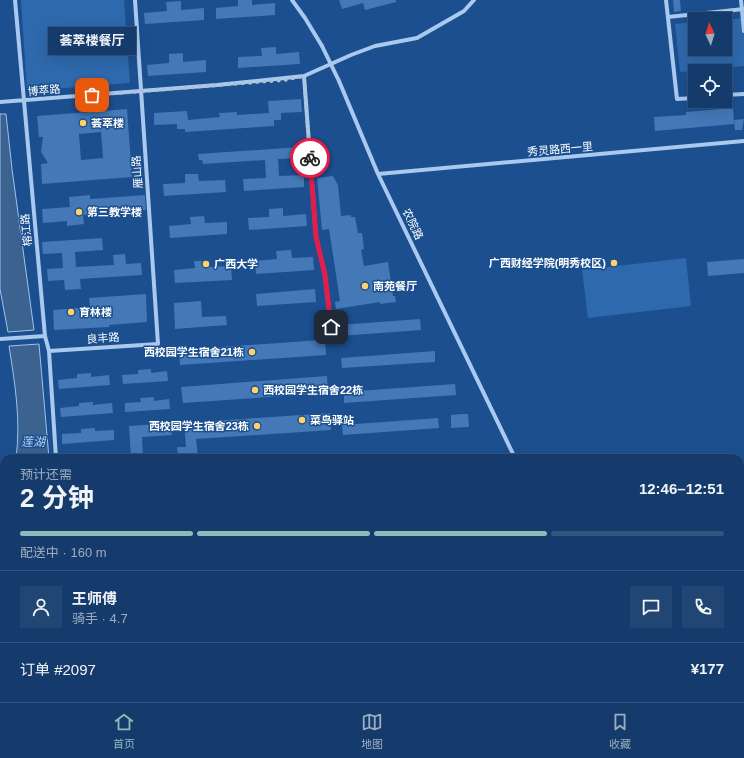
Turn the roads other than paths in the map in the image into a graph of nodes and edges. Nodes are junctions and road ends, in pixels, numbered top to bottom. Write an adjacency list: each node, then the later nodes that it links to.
1 (15, 0): 15 (street, 榕江路)
2 (135, 0): 11 (street, 雁山路)
3 (292, 0): 18 (street, 农院路, bridge)
4 (474, 0): 10 (street, 博萃路)
5 (666, 0): 8 (street)
6 (741, 0): 7 (street)
7 (743, 9): 8 (street); 9 (street)
8 (668, 17): 14 (street)
9 (744, 31)
10 (304, 76): 11 (street, 博萃路); 19 (street)
11 (141, 91): 15 (street, 博萃路); 22 (street, 雁山路)
12 (744, 94): 13 (street)
13 (732, 95)
14 (688, 98)
15 (24, 100): 16 (street, 博萃路); 20 (street, 榕江路)
16 (0, 102)
17 (744, 141): 18 (street, 秀灵路西一里)
18 (378, 174): 25 (street, 农院路)
19 (331, 327)
20 (45, 336): 21 (street); 23 (street, 榕江路)
21 (0, 340)
22 (158, 344): 23 (street, 良丰路)
23 (48, 351): 24 (street, 榕江路)
24 (56, 454)
25 (513, 454)
26 (0, 489): 27 (street)
27 (0, 499)

